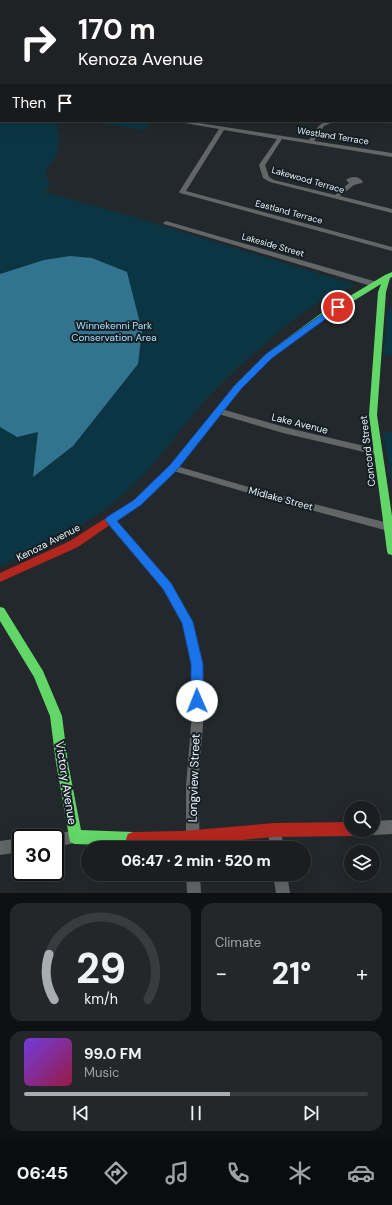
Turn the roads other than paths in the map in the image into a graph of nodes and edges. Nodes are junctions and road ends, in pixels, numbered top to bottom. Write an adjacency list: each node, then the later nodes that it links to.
1 (183, 122): 3 (street, Westland Terrace)
2 (330, 122): 5 (street)
3 (223, 128): 4 (street, Westland Terrace); 11 (street, Eastland Terrace)
4 (281, 137): 5 (street, Westland Terrace); 8 (street, Lakewood Terrace)
5 (310, 142): 6 (street, Westland Terrace)
6 (392, 155)
7 (352, 183): 8 (street)
8 (336, 197): 9 (street, Lakewood Terrace)
9 (392, 211)
10 (166, 223): 13 (street, Lakeside Street)
11 (392, 249)
12 (390, 275): 13 (main road, Kenoza Avenue); 15 (main road, Concord Street)
13 (374, 284): 14 (main road, Kenoza Avenue)
14 (218, 411): 15 (street, Lake Avenue); 16 (main road, Kenoza Avenue)
15 (377, 452): 18 (main road, Concord Street)
16 (173, 468): 17 (main road, Kenoza Avenue); 18 (street, Midlake Street)
17 (110, 520): 20 (main road, Kenoza Avenue); 29 (street, Longview Street)
18 (388, 527): 19 (main road, Concord Street)
19 (392, 551)
20 (0, 578)
21 (0, 610): 26 (main road, Victory Avenue)
22 (392, 827): 23 (street)
23 (380, 828)
24 (344, 829): 25 (main road, Victory Avenue)
25 (275, 830): 30 (main road, Victory Avenue); 31 (street)
26 (75, 838): 27 (street); 28 (main road, Victory Avenue)
27 (64, 839)
28 (172, 841)
29 (192, 841)
30 (199, 841)
31 (276, 841)
32 (12, 846): 33 (street)
33 (0, 848)
34 (193, 881): 36 (street)
35 (281, 881): 37 (street)
36 (194, 893)
37 (283, 893)

